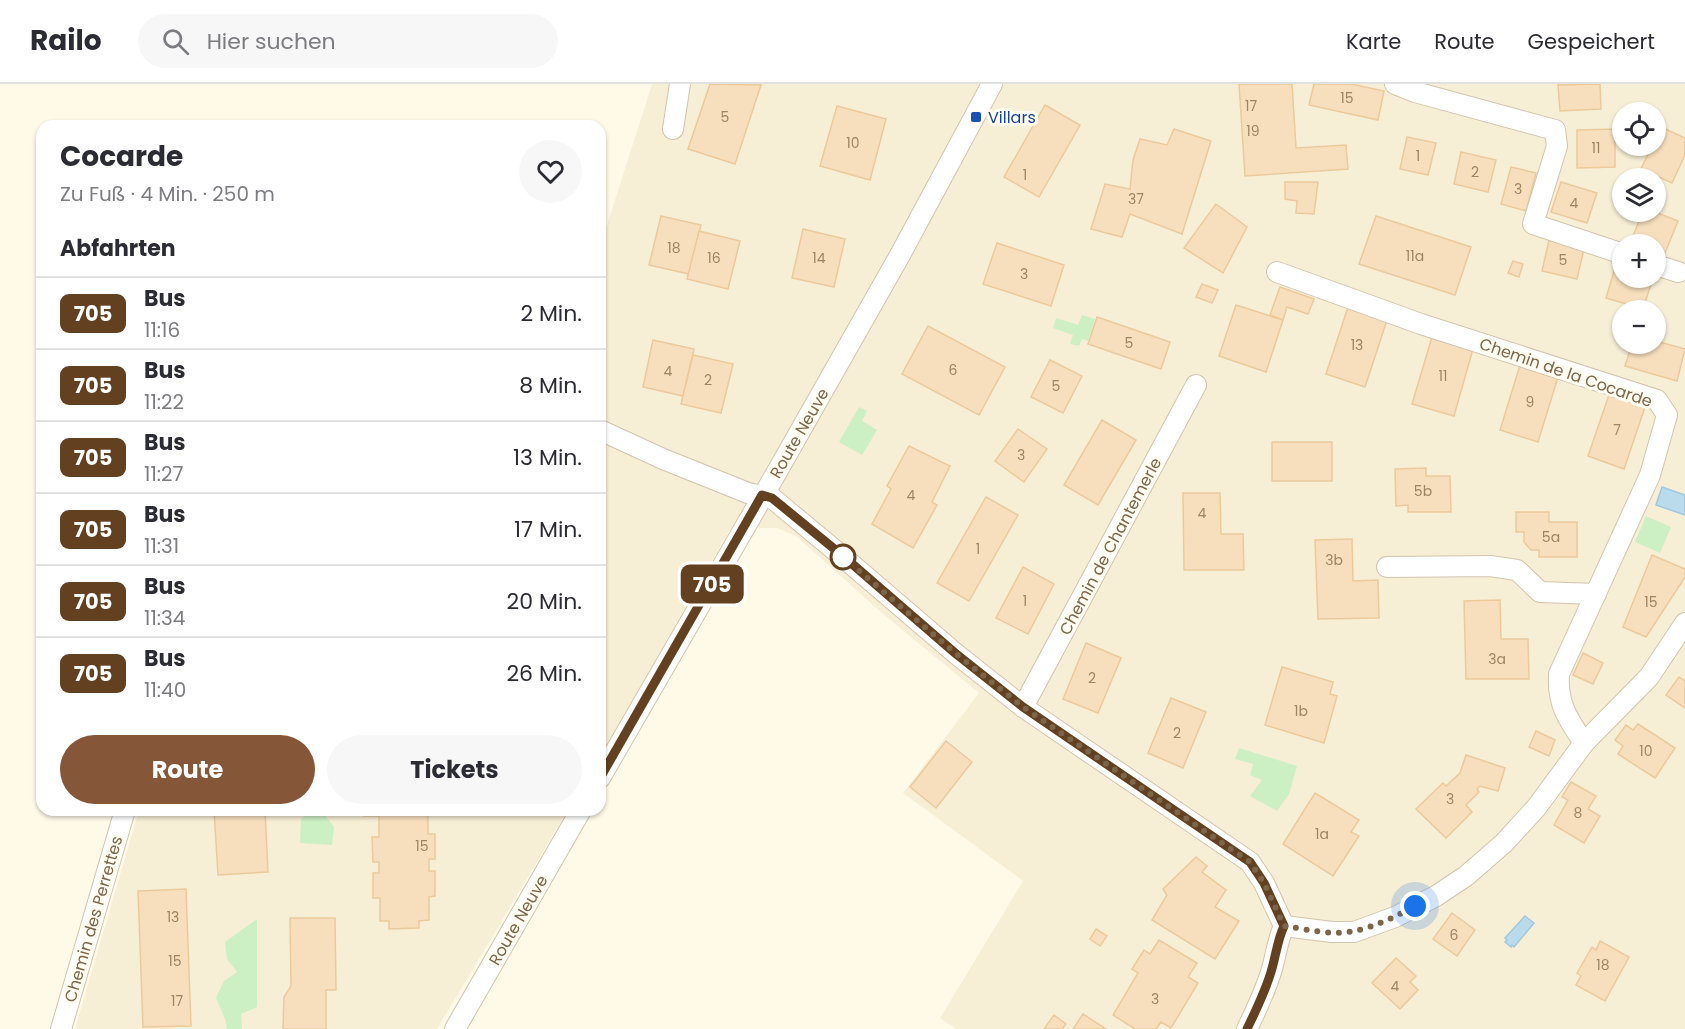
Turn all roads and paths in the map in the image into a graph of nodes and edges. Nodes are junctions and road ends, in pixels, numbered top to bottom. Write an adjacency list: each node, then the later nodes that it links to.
1 (680, 84): 4 (street)
2 (992, 84): 11 (street, Route Neuve)
3 (1395, 84): 5 (street)
4 (673, 129)
5 (1612, 250)
6 (1666, 268): 8 (street)
7 (1277, 272): 13 (street, Chemin de la Cocarde)
8 (1678, 272)
9 (1196, 385): 15 (street, Chemin de Chantemerle)
10 (606, 433): 11 (street)
11 (762, 495): 15 (street); 17 (street, Route Neuve)
12 (1387, 567): 13 (street)
13 (1596, 594): 16 (street, Chemin de la Cocarde)
14 (1685, 622): 16 (street)
15 (1023, 707): 20 (street)
16 (1584, 743): 20 (street)
17 (606, 768)
18 (122, 816): 21 (street, Chemin des Perrettes)
19 (579, 816): 22 (street, Route Neuve)
20 (1284, 926): 23 (street)
21 (61, 1029)
22 (455, 1029)
23 (1247, 1029)

